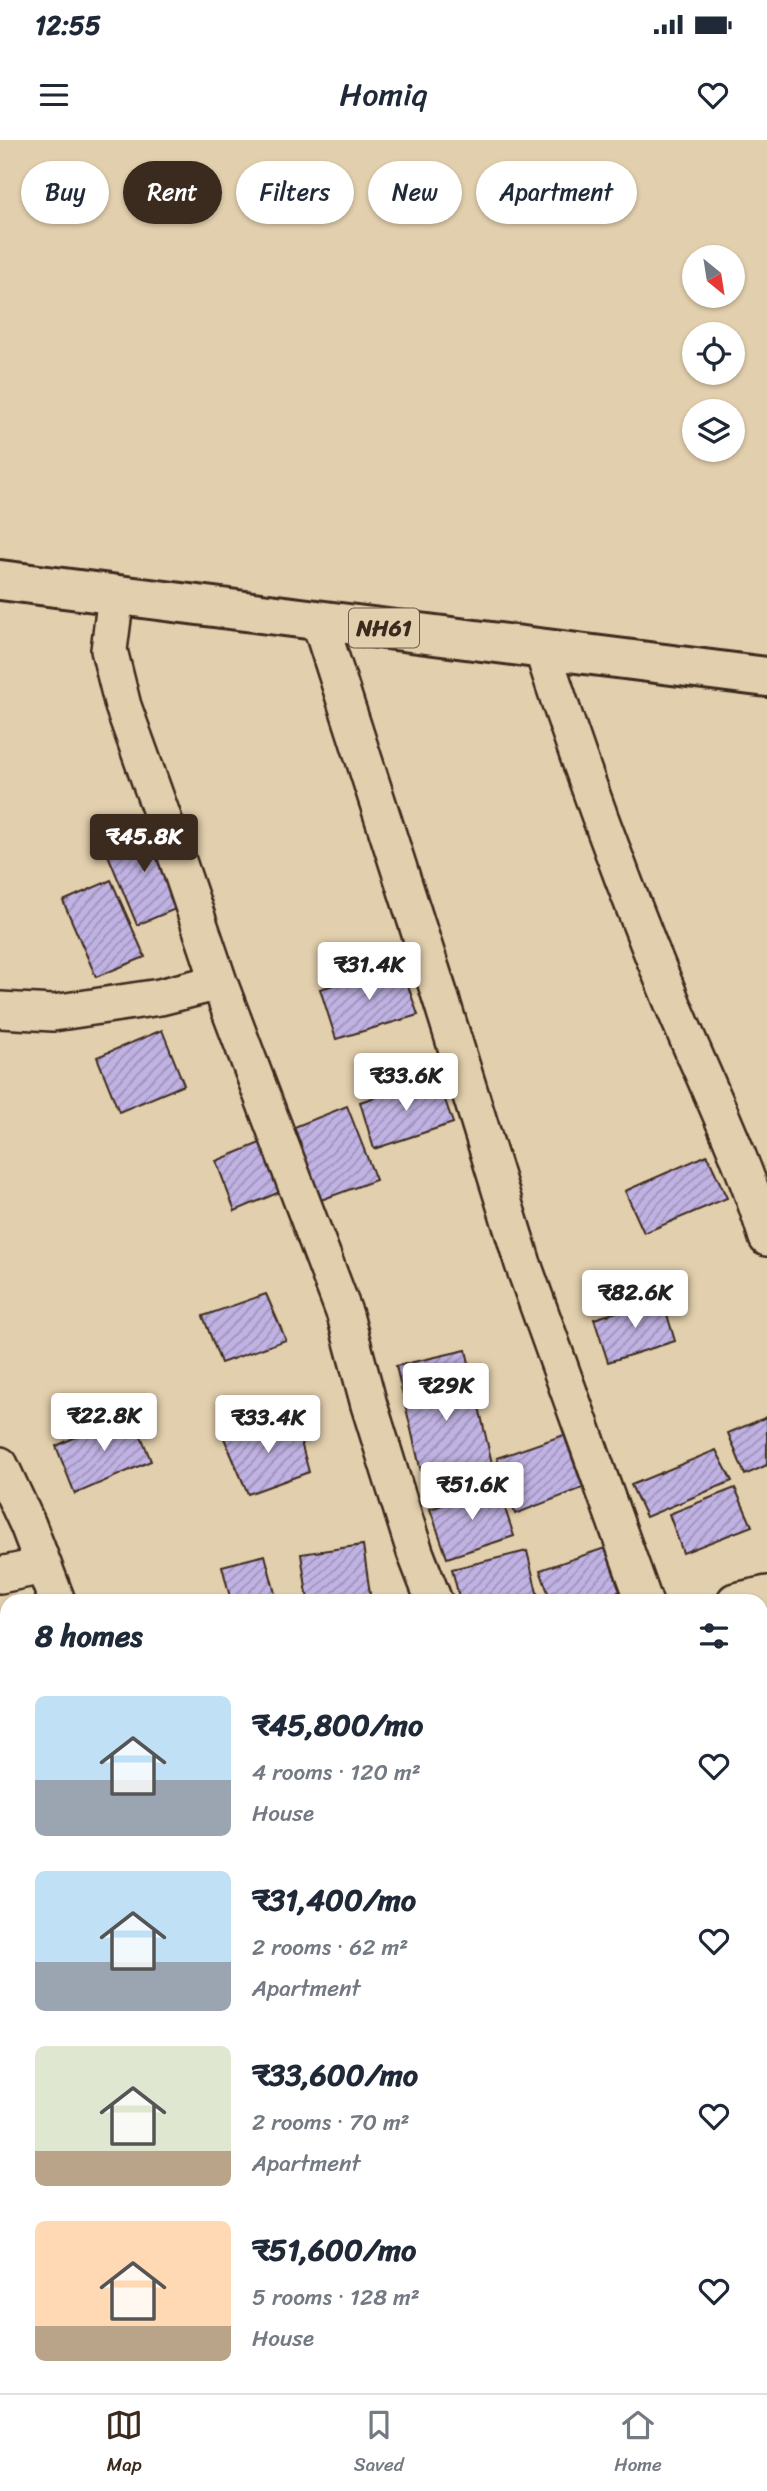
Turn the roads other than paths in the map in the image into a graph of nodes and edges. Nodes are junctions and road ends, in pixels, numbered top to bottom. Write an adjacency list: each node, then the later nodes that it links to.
1 (0, 580): 2 (highway, NH61)
2 (116, 595): 3 (highway, NH61); 6 (street)
3 (319, 620): 4 (highway, NH61); 14 (street)
4 (541, 649): 5 (highway, NH61); 8 (street)
5 (767, 677)
6 (219, 982): 7 (street); 13 (street)
7 (0, 1010)
8 (767, 1238)
9 (0, 1465): 10 (street)
10 (43, 1566): 11 (street); 12 (street)
11 (0, 1575)
12 (54, 1594)
13 (431, 1594)
14 (641, 1594)

